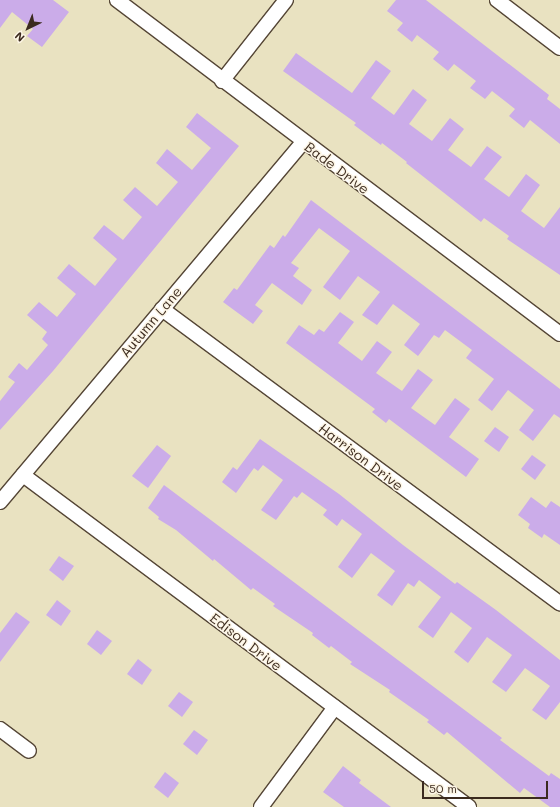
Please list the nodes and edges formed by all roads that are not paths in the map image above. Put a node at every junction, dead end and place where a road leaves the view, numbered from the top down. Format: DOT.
graph roads {
  1 [pos="117,0"];
  2 [pos="286,0"];
  3 [pos="497,0"];
  4 [pos="560,48"];
  5 [pos="222,81"];
  6 [pos="303,142"];
  7 [pos="162,309"];
  8 [pos="560,334"];
  9 [pos="23,475"];
  10 [pos="0,502"];
  11 [pos="560,604"];
  12 [pos="334,707"];
  13 [pos="0,729"];
  14 [pos="29,751"];
  15 [pos="261,807"];
  16 [pos="469,807"];
  1 -- 5 [label="street, Bade Drive"];
  2 -- 5 [label="street"];
  3 -- 4 [label="street"];
  5 -- 6 [label="street, Bade Drive"];
  6 -- 7 [label="street, Autumn Lane"];
  6 -- 8 [label="street, Bade Drive"];
  7 -- 9 [label="street, Autumn Lane"];
  7 -- 11 [label="street, Harrison Drive"];
  9 -- 10 [label="street, Autumn Lane"];
  9 -- 12 [label="street, Edison Drive"];
  12 -- 15 [label="street"];
  12 -- 16 [label="street, Edison Drive"];
  13 -- 14 [label="street"];
}
